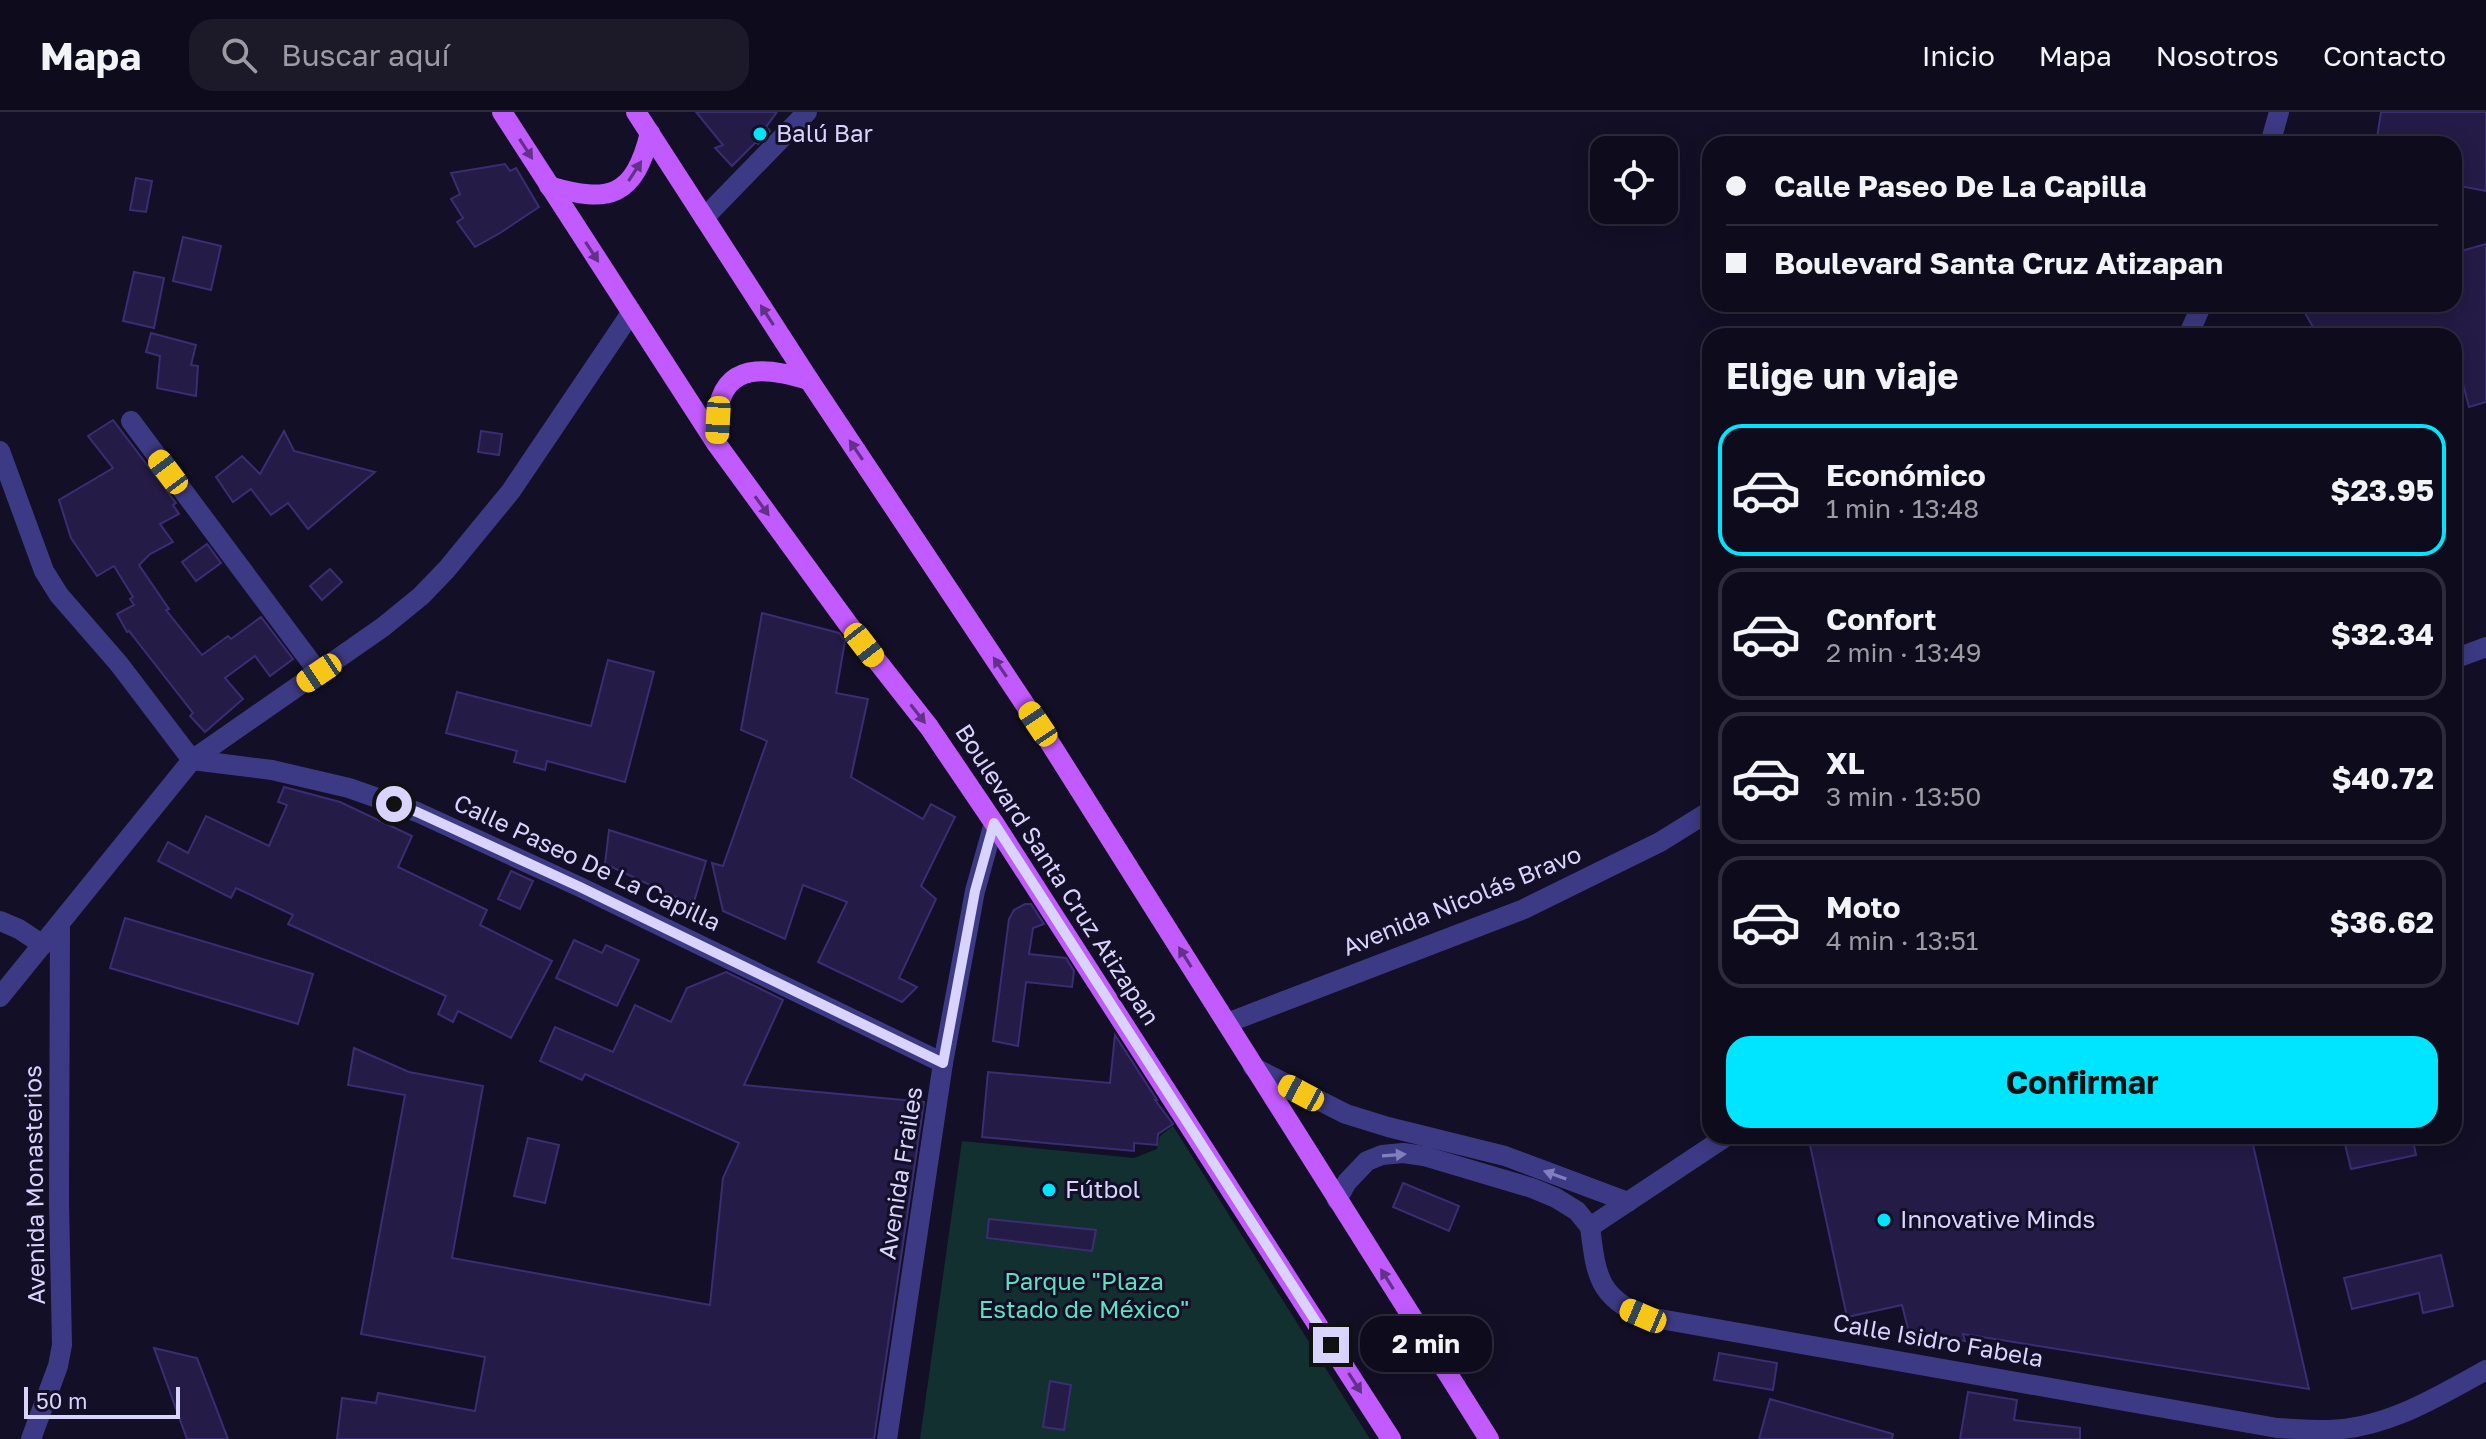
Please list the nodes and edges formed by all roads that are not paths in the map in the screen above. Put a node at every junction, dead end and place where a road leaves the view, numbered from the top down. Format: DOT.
graph roads {
  1 [pos="502,112"];
  2 [pos="636,112"];
  3 [pos="807,112"];
  4 [pos="2279,112"];
  5 [pos="650,133"];
  6 [pos="2272,136"];
  7 [pos="549,186"];
  8 [pos="704,218"];
  9 [pos="631,313"];
  10 [pos="809,380"];
  11 [pos="131,421"];
  12 [pos="716,443"];
  13 [pos="0,451"];
  14 [pos="2486,647"];
  15 [pos="2462,656"];
  16 [pos="319,673"];
  17 [pos="192,760"];
  18 [pos="1702,816"];
  19 [pos="994,823"];
  20 [pos="0,921"];
  21 [pos="60,925"];
  22 [pos="43,945"];
  23 [pos="0,997"];
  24 [pos="1227,1023"];
  25 [pos="943,1063"];
  26 [pos="1253,1067"];
  27 [pos="1715,1144"];
  28 [pos="1337,1200"];
  29 [pos="1628,1202"];
  30 [pos="1590,1227"];
  31 [pos="2486,1370"];
  32 [pos="31,1439"];
  33 [pos="887,1439"];
  34 [pos="1391,1439"];
  35 [pos="1489,1439"];
  1 -- 7 [label="main road, Boulevard Santa Cruz Atizapan, one-way"];
  2 -- 5 [label="main road"];
  3 -- 8 [label="street"];
  4 -- 6 [label="street"];
  7 -- 5 [label="main road, one-way"];
  5 -- 8 [label="main road"];
  7 -- 9 [label="main road, Boulevard Santa Cruz Atizapan, one-way"];
  10 -- 8 [label="main road, one-way"];
  9 -- 12 [label="main road, Boulevard Santa Cruz Atizapan"];
  9 -- 16 [label="street"];
  10 -- 12 [label="main road"];
  24 -- 10 [label="main road, one-way"];
  11 -- 16 [label="street"];
  12 -- 19 [label="main road, Boulevard Santa Cruz Atizapan, one-way"];
  13 -- 17 [label="street"];
  14 -- 15 [label="street"];
  16 -- 17 [label="street"];
  17 -- 21 [label="street"];
  17 -- 25 [label="street, Calle Paseo De La Capilla"];
  18 -- 24 [label="street, Avenida Nicolás Bravo"];
  19 -- 25 [label="street, Avenida Frailes"];
  19 -- 34 [label="main road, Boulevard Santa Cruz Atizapan, one-way"];
  20 -- 22 [label="street"];
  21 -- 22 [label="street"];
  21 -- 32 [label="street, Avenida Monasterios"];
  22 -- 23 [label="street"];
  24 -- 26 [label="main road"];
  25 -- 33 [label="street, Avenida Frailes"];
  26 -- 28 [label="main road"];
  29 -- 26 [label="street, one-way"];
  27 -- 29 [label="street"];
  28 -- 30 [label="street, one-way"];
  35 -- 28 [label="main road, one-way"];
  29 -- 30 [label="street"];
  30 -- 31 [label="street, Calle Isidro Fabela"];
}
